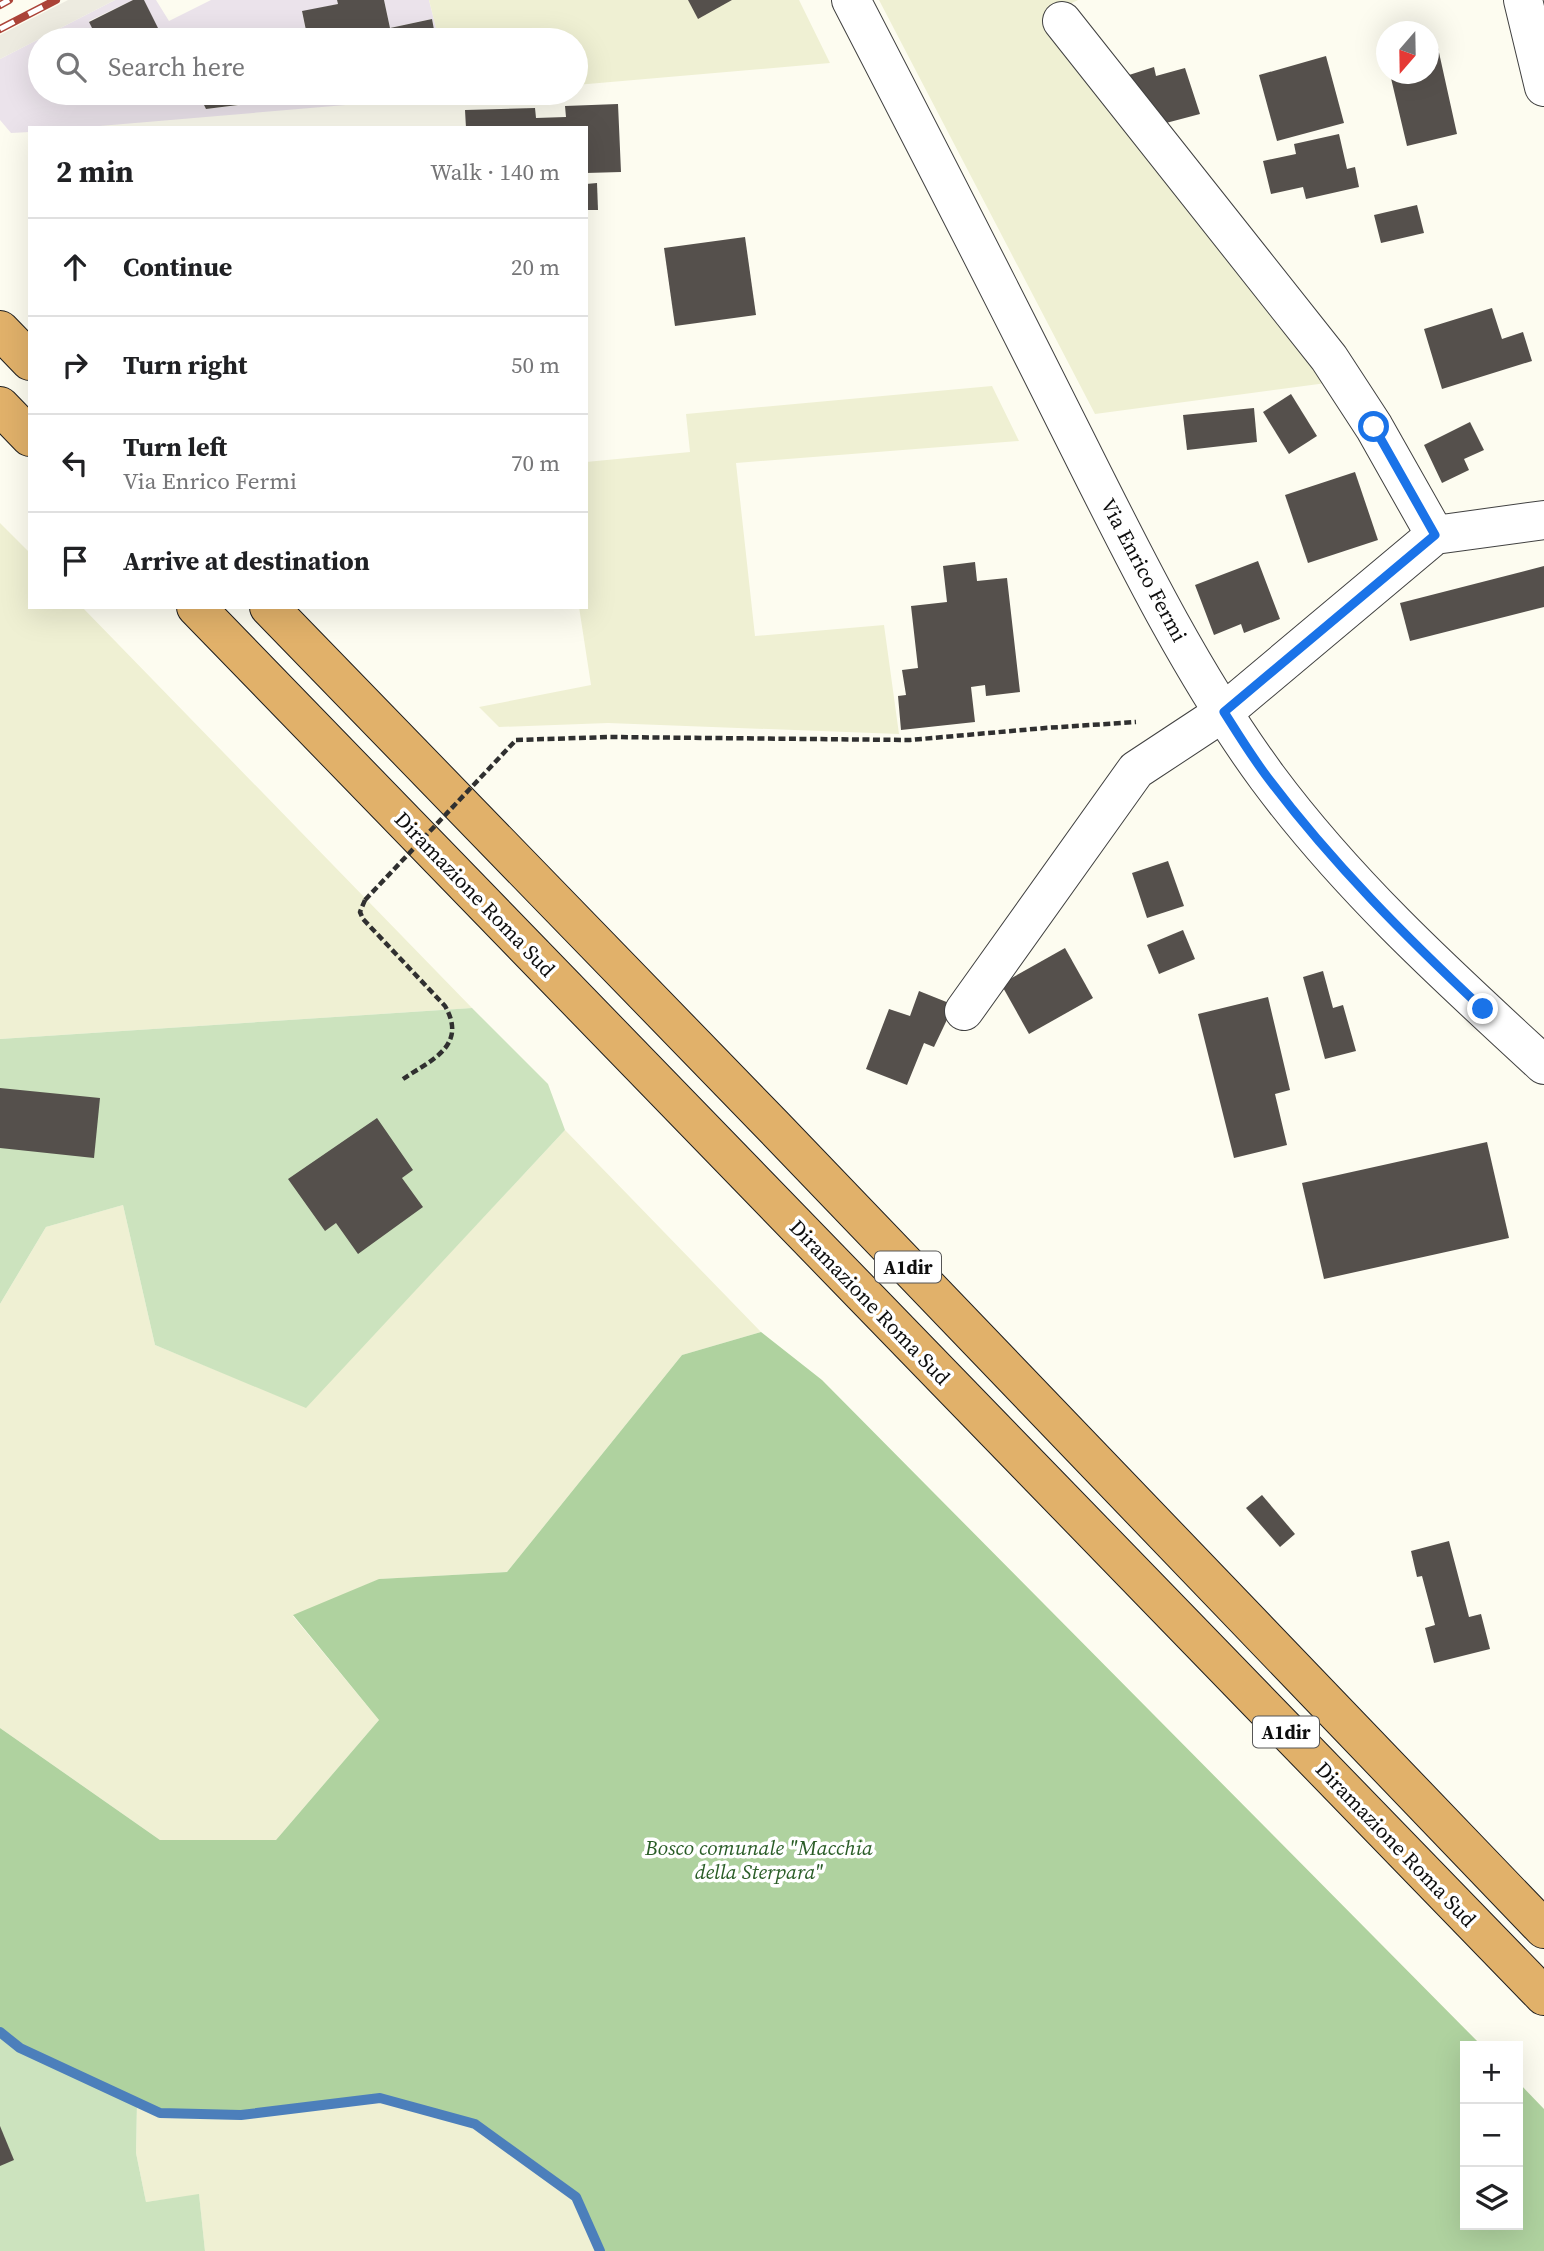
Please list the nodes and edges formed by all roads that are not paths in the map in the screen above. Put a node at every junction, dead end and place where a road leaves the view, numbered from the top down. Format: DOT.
graph roads {
  1 [pos="851,0"];
  2 [pos="1523,0"];
  3 [pos="1062,21"];
  4 [pos="1544,87"];
  5 [pos="0,330"];
  6 [pos="28,359"];
  7 [pos="0,406"];
  8 [pos="28,435"];
  9 [pos="1544,520"];
  10 [pos="1435,535"];
  11 [pos="198,609"];
  12 [pos="271,609"];
  13 [pos="1224,712"];
  14 [pos="964,1011"];
  15 [pos="1544,1065"];
  16 [pos="1544,1929"];
  17 [pos="1544,1996"];
  1 -- 13 [label="street, Via Enrico Fermi"];
  2 -- 4 [label="street"];
  3 -- 10 [label="street"];
  5 -- 6 [label="highway"];
  7 -- 8 [label="highway"];
  9 -- 10 [label="street"];
  10 -- 13 [label="street"];
  11 -- 17 [label="highway, Diramazione Roma Sud / A1dir"];
  12 -- 16 [label="highway, A1dir"];
  13 -- 14 [label="street"];
  13 -- 15 [label="street, Via Enrico Fermi"];
}
